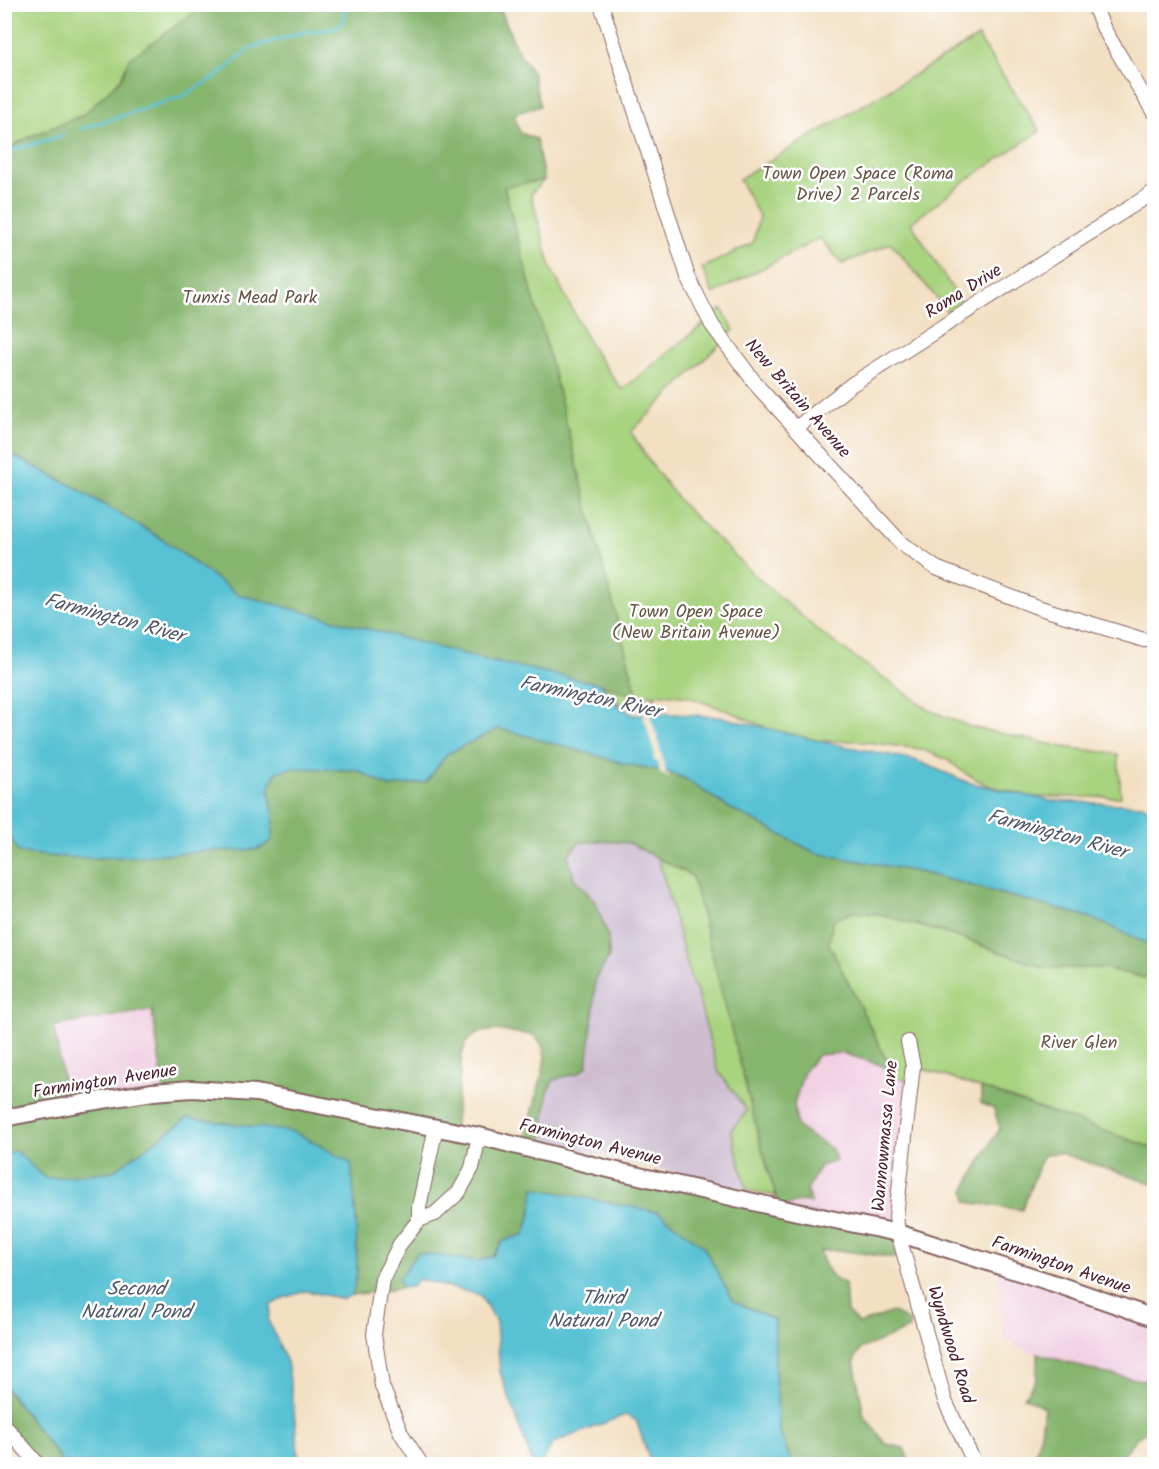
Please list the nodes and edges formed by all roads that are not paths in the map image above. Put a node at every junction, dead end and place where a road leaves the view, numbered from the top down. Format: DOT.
graph roads {
  1 [pos="601,4"];
  2 [pos="1093,4"];
  3 [pos="1155,113"];
  4 [pos="1155,192"];
  5 [pos="796,428"];
  6 [pos="1155,640"];
  7 [pos="908,1042"];
  8 [pos="4,1118"];
  9 [pos="436,1127"];
  10 [pos="479,1136"];
  11 [pos="419,1220"];
  12 [pos="898,1233"];
  13 [pos="1155,1318"];
  14 [pos="4,1425"];
  15 [pos="38,1464"];
  16 [pos="421,1464"];
  17 [pos="975,1464"];
  1 -- 5 [label="street, New Britain Avenue"];
  2 -- 3 [label="street"];
  4 -- 5 [label="street, Roma Drive"];
  5 -- 6 [label="street, New Britain Avenue"];
  7 -- 12 [label="street, Wannowmassa Lane"];
  8 -- 9 [label="main road, Farmington Avenue"];
  9 -- 10 [label="main road, Farmington Avenue"];
  9 -- 11 [label="street"];
  10 -- 11 [label="street"];
  10 -- 12 [label="main road, Farmington Avenue"];
  11 -- 16 [label="street"];
  12 -- 13 [label="main road, Farmington Avenue"];
  12 -- 17 [label="street, Wyndwood Road"];
  14 -- 15 [label="street"];
}
